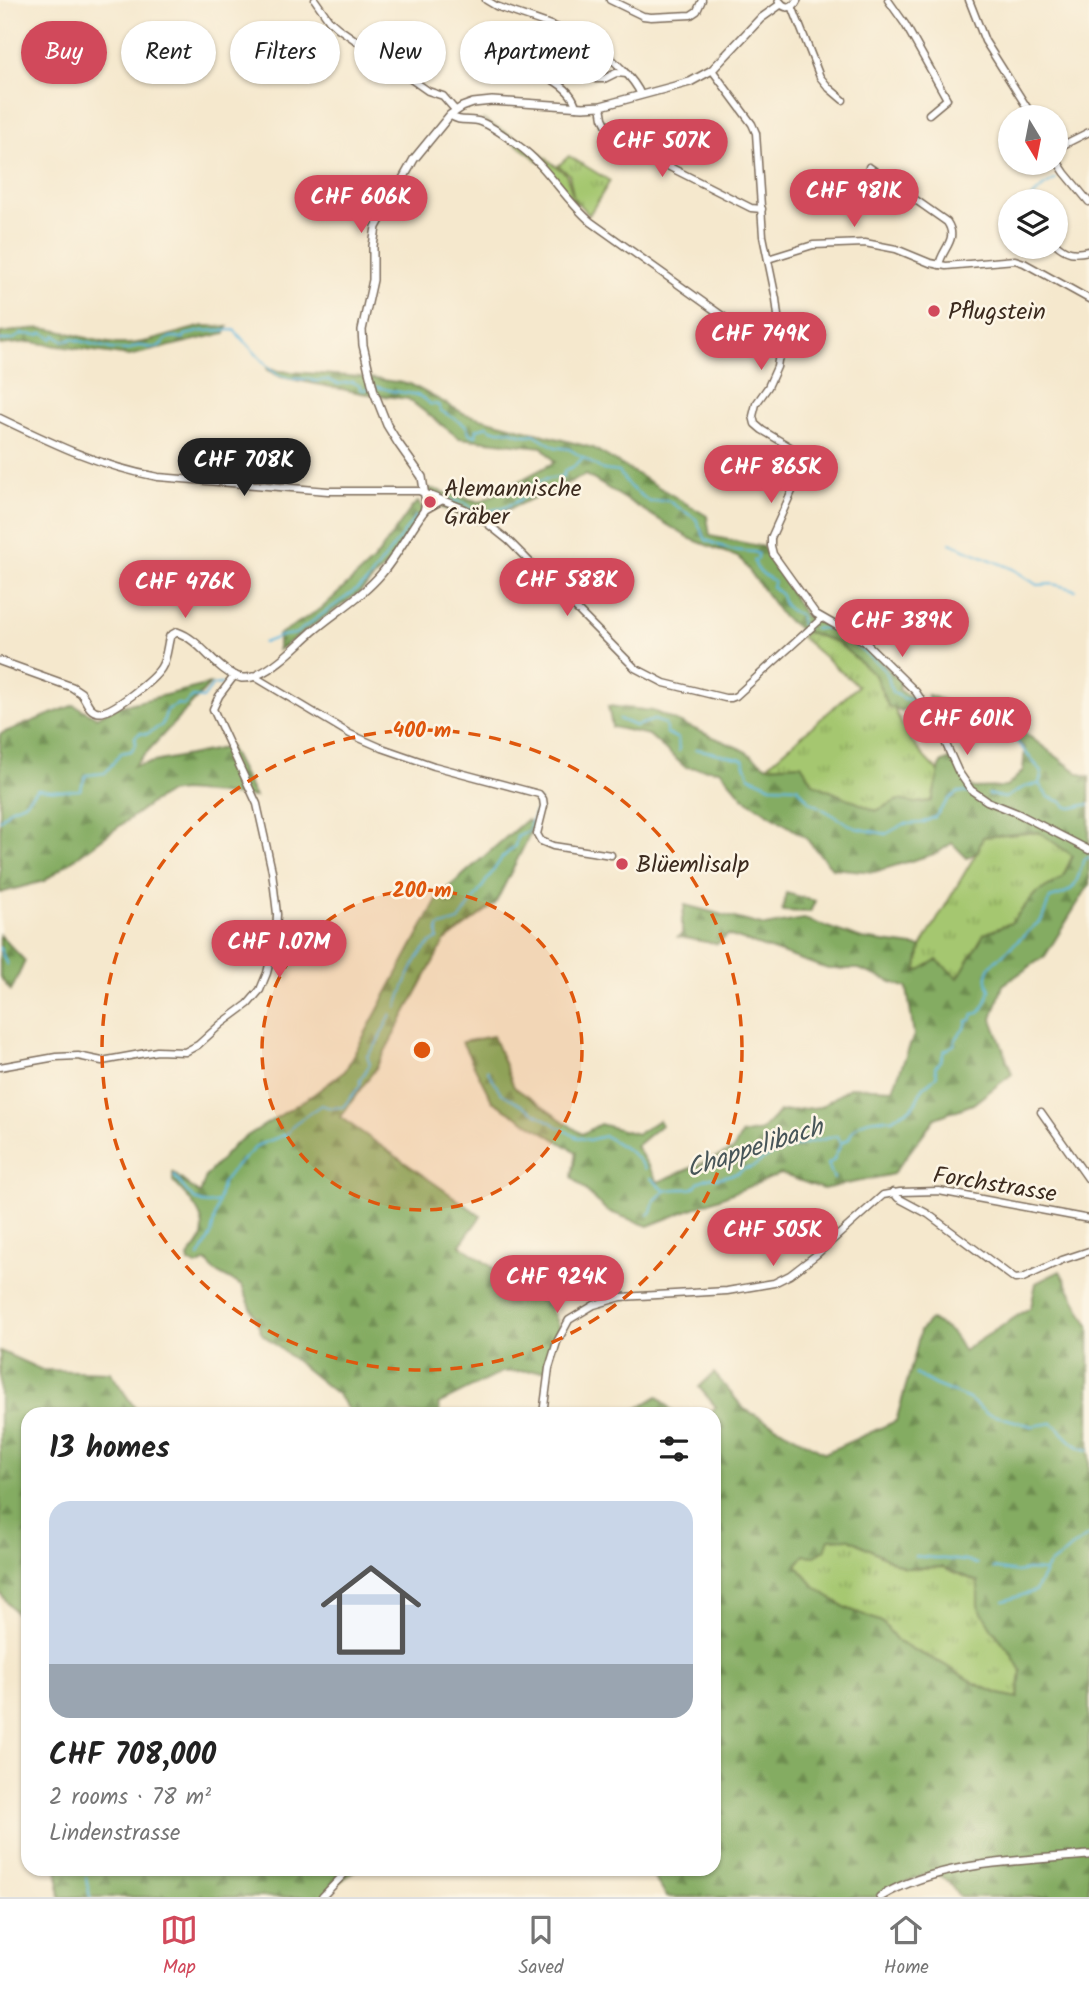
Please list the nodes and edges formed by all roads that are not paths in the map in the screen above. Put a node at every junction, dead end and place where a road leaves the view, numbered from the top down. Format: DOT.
graph roads {
  1 [pos="315,0"];
  2 [pos="486,0"];
  3 [pos="610,0"];
  4 [pos="702,0"];
  5 [pos="888,0"];
  6 [pos="969,0"];
  7 [pos="780,2"];
  8 [pos="794,3"];
  9 [pos="712,70"];
  10 [pos="614,74"];
  11 [pos="627,74"];
  12 [pos="561,84"];
  13 [pos="641,94"];
  14 [pos="844,100"];
  15 [pos="1025,105"];
  16 [pos="601,106"];
  17 [pos="576,107"];
  18 [pos="453,113"];
  19 [pos="929,114"];
  20 [pos="1089,132"];
  21 [pos="1068,142"];
  22 [pos="869,167"];
  23 [pos="1067,175"];
  24 [pos="1089,202"];
  25 [pos="762,209"];
  26 [pos="1089,251"];
  27 [pos="1068,253"];
  28 [pos="768,260"];
  29 [pos="939,265"];
  30 [pos="1089,299"];
  31 [pos="780,357"];
  32 [pos="0,418"];
  33 [pos="425,494"];
  34 [pos="442,501"];
  35 [pos="425,510"];
  36 [pos="821,619"];
  37 [pos="0,661"];
  38 [pos="235,675"];
  39 [pos="255,677"];
  40 [pos="1089,850"];
  41 [pos="611,855"];
  42 [pos="0,1067"];
  43 [pos="1041,1112"];
  44 [pos="1089,1180"];
  45 [pos="893,1192"];
  46 [pos="1089,1219"];
  47 [pos="1089,1251"];
  48 [pos="544,1407"];
  49 [pos="1089,1855"];
  50 [pos="342,1876"];
  51 [pos="322,1897"];
  52 [pos="880,1897"];
  1 -- 18 [label="street"];
  2 -- 11 [label="street"];
  3 -- 4 [label="street"];
  5 -- 19 [label="street"];
  6 -- 15 [label="street"];
  7 -- 8 [label="street"];
  7 -- 9 [label="street"];
  8 -- 14 [label="street"];
  9 -- 13 [label="street"];
  9 -- 25 [label="street"];
  10 -- 11 [label="street"];
  11 -- 13 [label="street"];
  12 -- 17 [label="street"];
  13 -- 16 [label="street"];
  16 -- 17 [label="street"];
  16 -- 25 [label="street"];
  17 -- 18 [label="street"];
  18 -- 31 [label="street"];
  18 -- 33 [label="street"];
  20 -- 21 [label="street"];
  22 -- 29 [label="street"];
  23 -- 24 [label="street"];
  25 -- 28 [label="street"];
  26 -- 27 [label="street"];
  28 -- 29 [label="street"];
  28 -- 31 [label="street"];
  29 -- 30 [label="street"];
  31 -- 36 [label="street"];
  32 -- 33 [label="street"];
  33 -- 34 [label="street"];
  33 -- 35 [label="street"];
  34 -- 35 [label="street"];
  34 -- 36 [label="street"];
  35 -- 39 [label="street"];
  36 -- 40 [label="street"];
  37 -- 38 [label="street"];
  38 -- 39 [label="street"];
  38 -- 42 [label="street"];
  39 -- 41 [label="street"];
  43 -- 44 [label="street"];
  45 -- 46 [label="street, Forchstrasse"];
  45 -- 47 [label="street"];
  45 -- 48 [label="street"];
  49 -- 52 [label="street"];
  50 -- 51 [label="street"];
}
